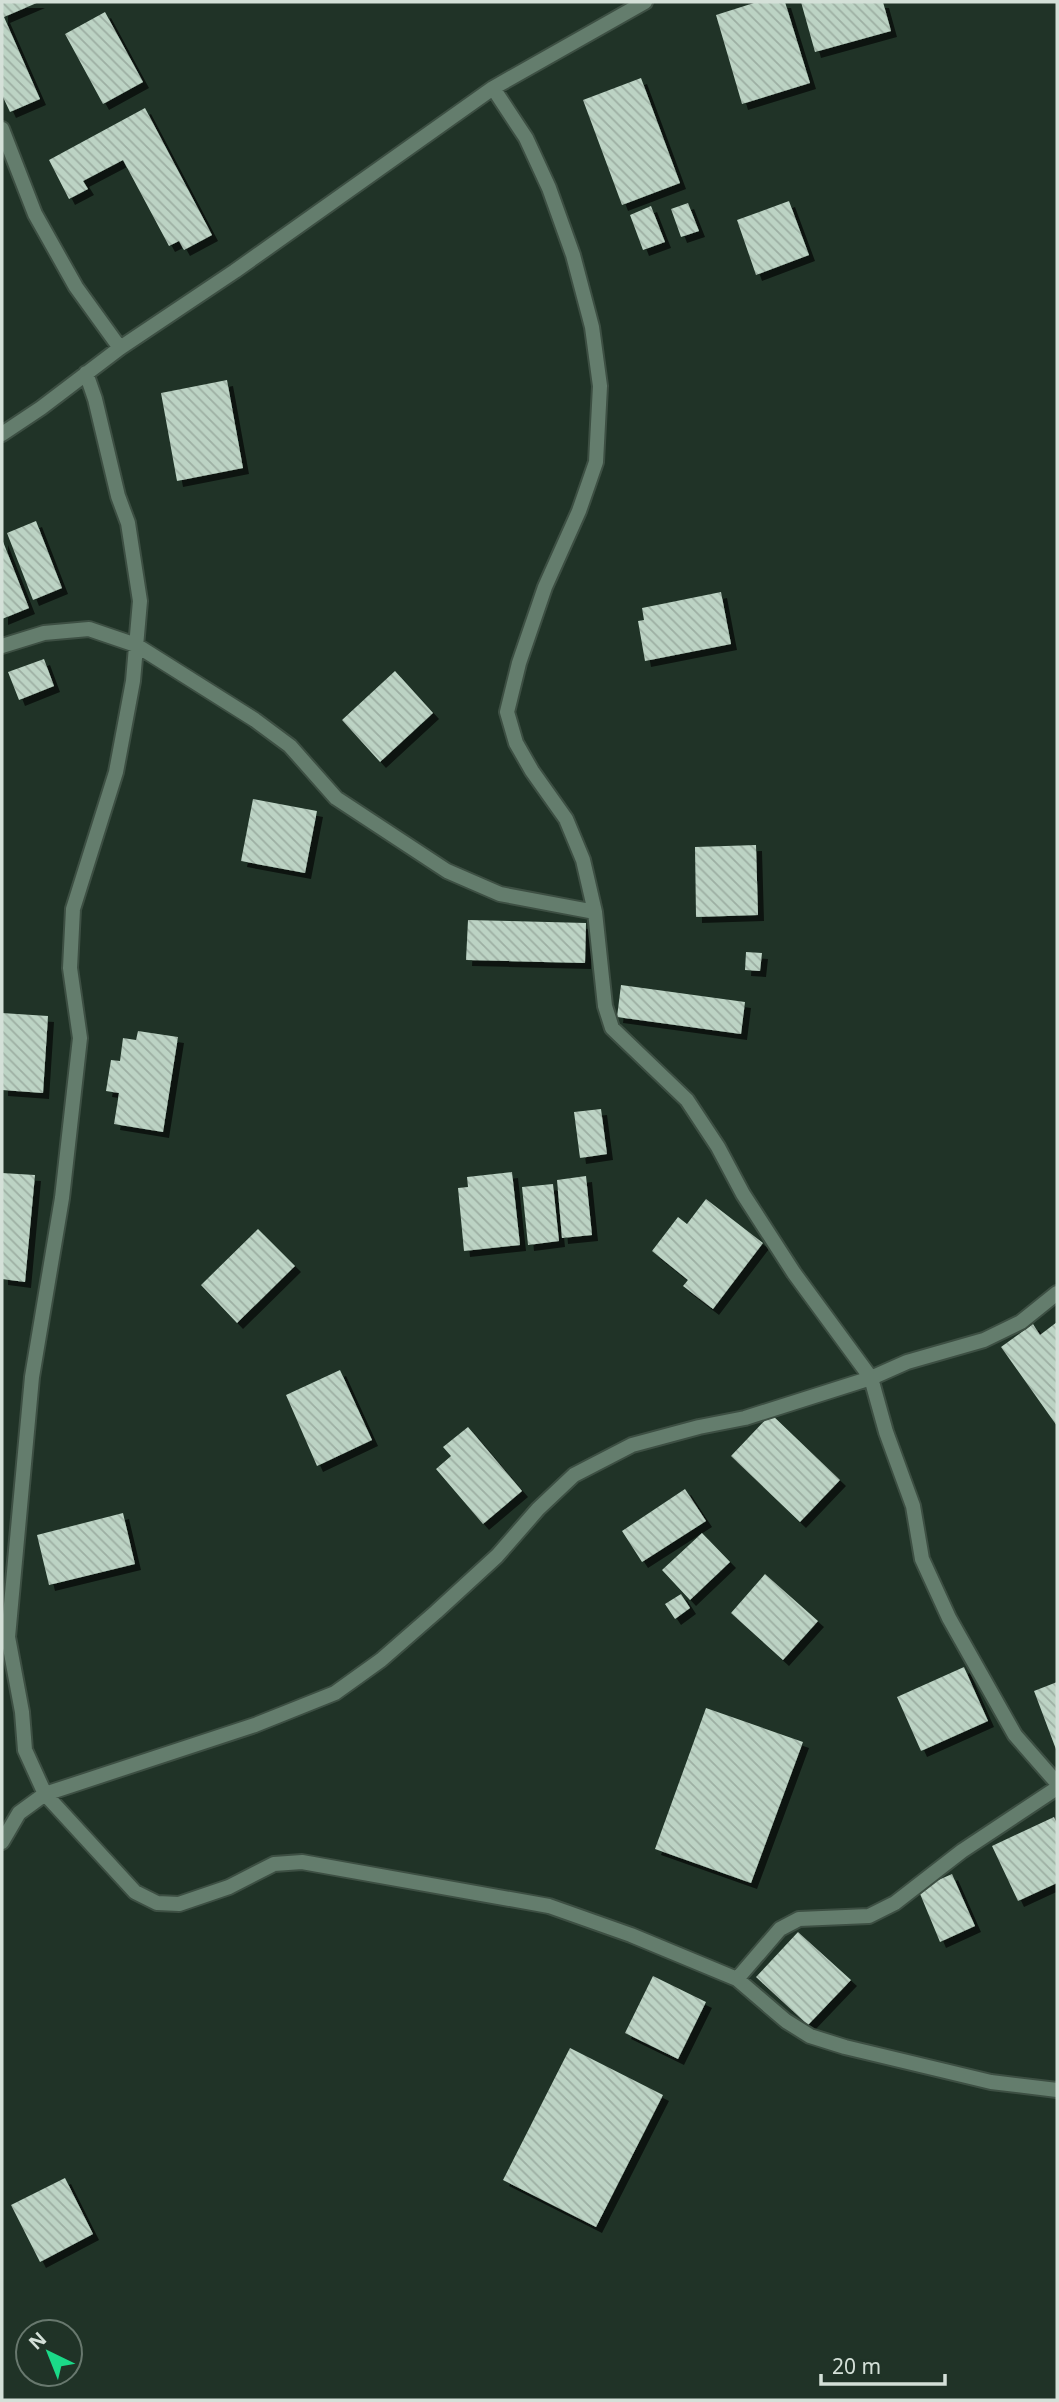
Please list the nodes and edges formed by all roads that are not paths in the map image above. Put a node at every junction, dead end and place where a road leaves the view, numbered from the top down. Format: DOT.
graph roads {
  1 [pos="645,2"];
  2 [pos="493,88"];
  3 [pos="2,129"];
  4 [pos="120,348"];
  5 [pos="86,373"];
  6 [pos="2,434"];
  7 [pos="136,645"];
  8 [pos="2,646"];
  9 [pos="595,912"];
  10 [pos="1057,1293"];
  11 [pos="871,1378"];
  12 [pos="1057,1786"];
  13 [pos="45,1794"];
  14 [pos="2,1842"];
  15 [pos="737,1979"];
  16 [pos="1057,2090"];
  1 -- 2 [label="street"];
  2 -- 4 [label="street"];
  2 -- 9 [label="street"];
  3 -- 4 [label="street"];
  4 -- 5 [label="street"];
  5 -- 6 [label="street"];
  5 -- 7 [label="street"];
  7 -- 8 [label="street"];
  7 -- 9 [label="street"];
  7 -- 13 [label="street"];
  9 -- 11 [label="street"];
  10 -- 11 [label="street"];
  11 -- 12 [label="street"];
  11 -- 13 [label="street"];
  12 -- 15 [label="street"];
  13 -- 14 [label="street"];
  13 -- 15 [label="street"];
  15 -- 16 [label="street"];
}
